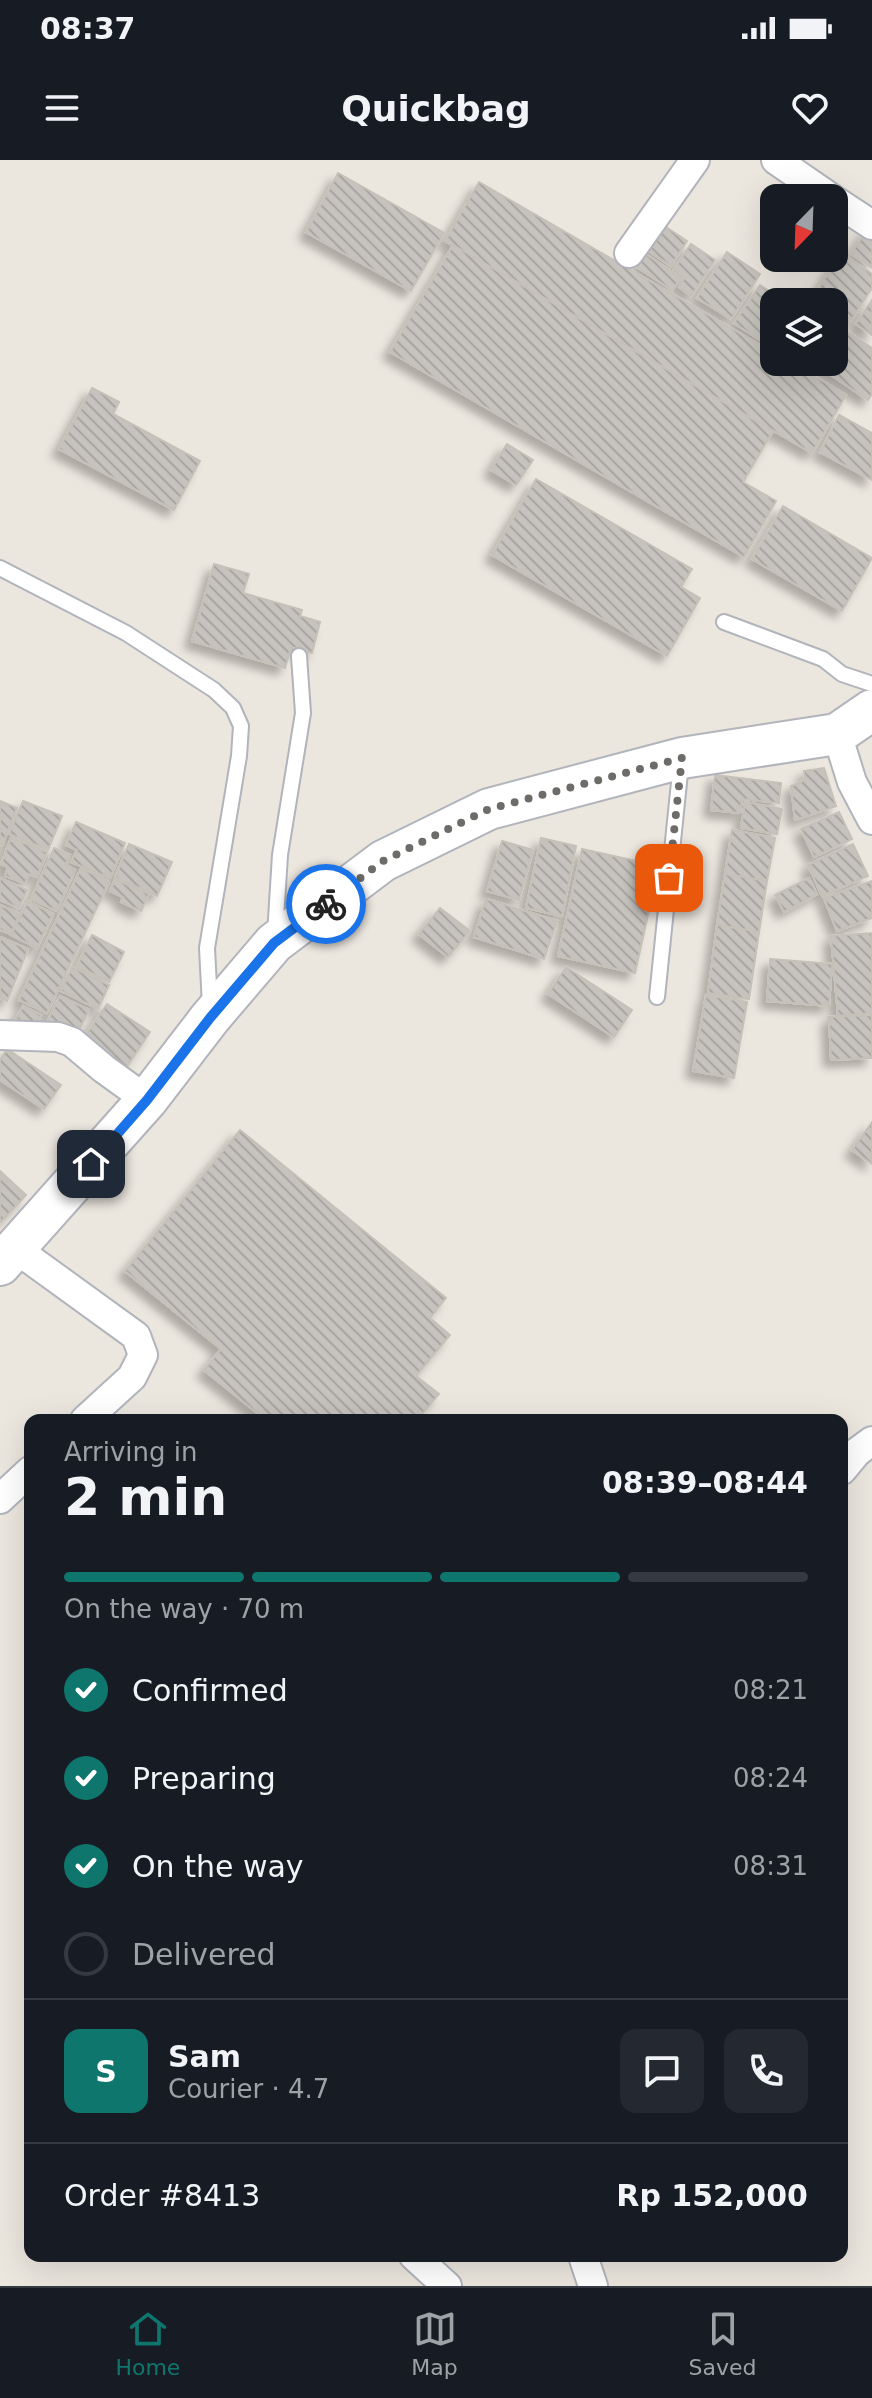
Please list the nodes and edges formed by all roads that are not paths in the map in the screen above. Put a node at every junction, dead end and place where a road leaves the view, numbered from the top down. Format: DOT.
graph roads {
  1 [pos="695,160"];
  2 [pos="792,165"];
  3 [pos="814,184"];
  4 [pos="848,209"];
  5 [pos="872,225"];
  6 [pos="629,253"];
  7 [pos="3,569"];
  8 [pos="724,622"];
  9 [pos="299,656"];
  10 [pos="872,684"];
  11 [pos="872,710"];
  12 [pos="837,734"];
  13 [pos="682,758"];
  14 [pos="872,820"];
  15 [pos="274,943"];
  16 [pos="657,997"];
  17 [pos="210,1018"];
  18 [pos="0,1035"];
  19 [pos="147,1100"];
  20 [pos="8,1257"];
  21 [pos="92,1414"];
  22 [pos="872,1441"];
  23 [pos="848,1463"];
  24 [pos="24,1477"];
  25 [pos="0,1499"];
  26 [pos="421,2262"];
  27 [pos="585,2262"];
  28 [pos="447,2286"];
  29 [pos="593,2286"];
  1 -- 6 [label="street"];
  2 -- 3 [label="street"];
  4 -- 5 [label="street"];
  7 -- 17 [label="lane"];
  8 -- 10 [label="lane"];
  9 -- 15 [label="lane"];
  11 -- 12 [label="main road"];
  12 -- 13 [label="main road"];
  12 -- 14 [label="street"];
  13 -- 15 [label="main road"];
  13 -- 16 [label="lane"];
  15 -- 17 [label="main road"];
  17 -- 19 [label="main road"];
  18 -- 19 [label="street"];
  19 -- 20 [label="main road"];
  20 -- 21 [label="street"];
  22 -- 23 [label="street"];
  24 -- 25 [label="street"];
  26 -- 28 [label="street"];
  27 -- 29 [label="street"];
}
